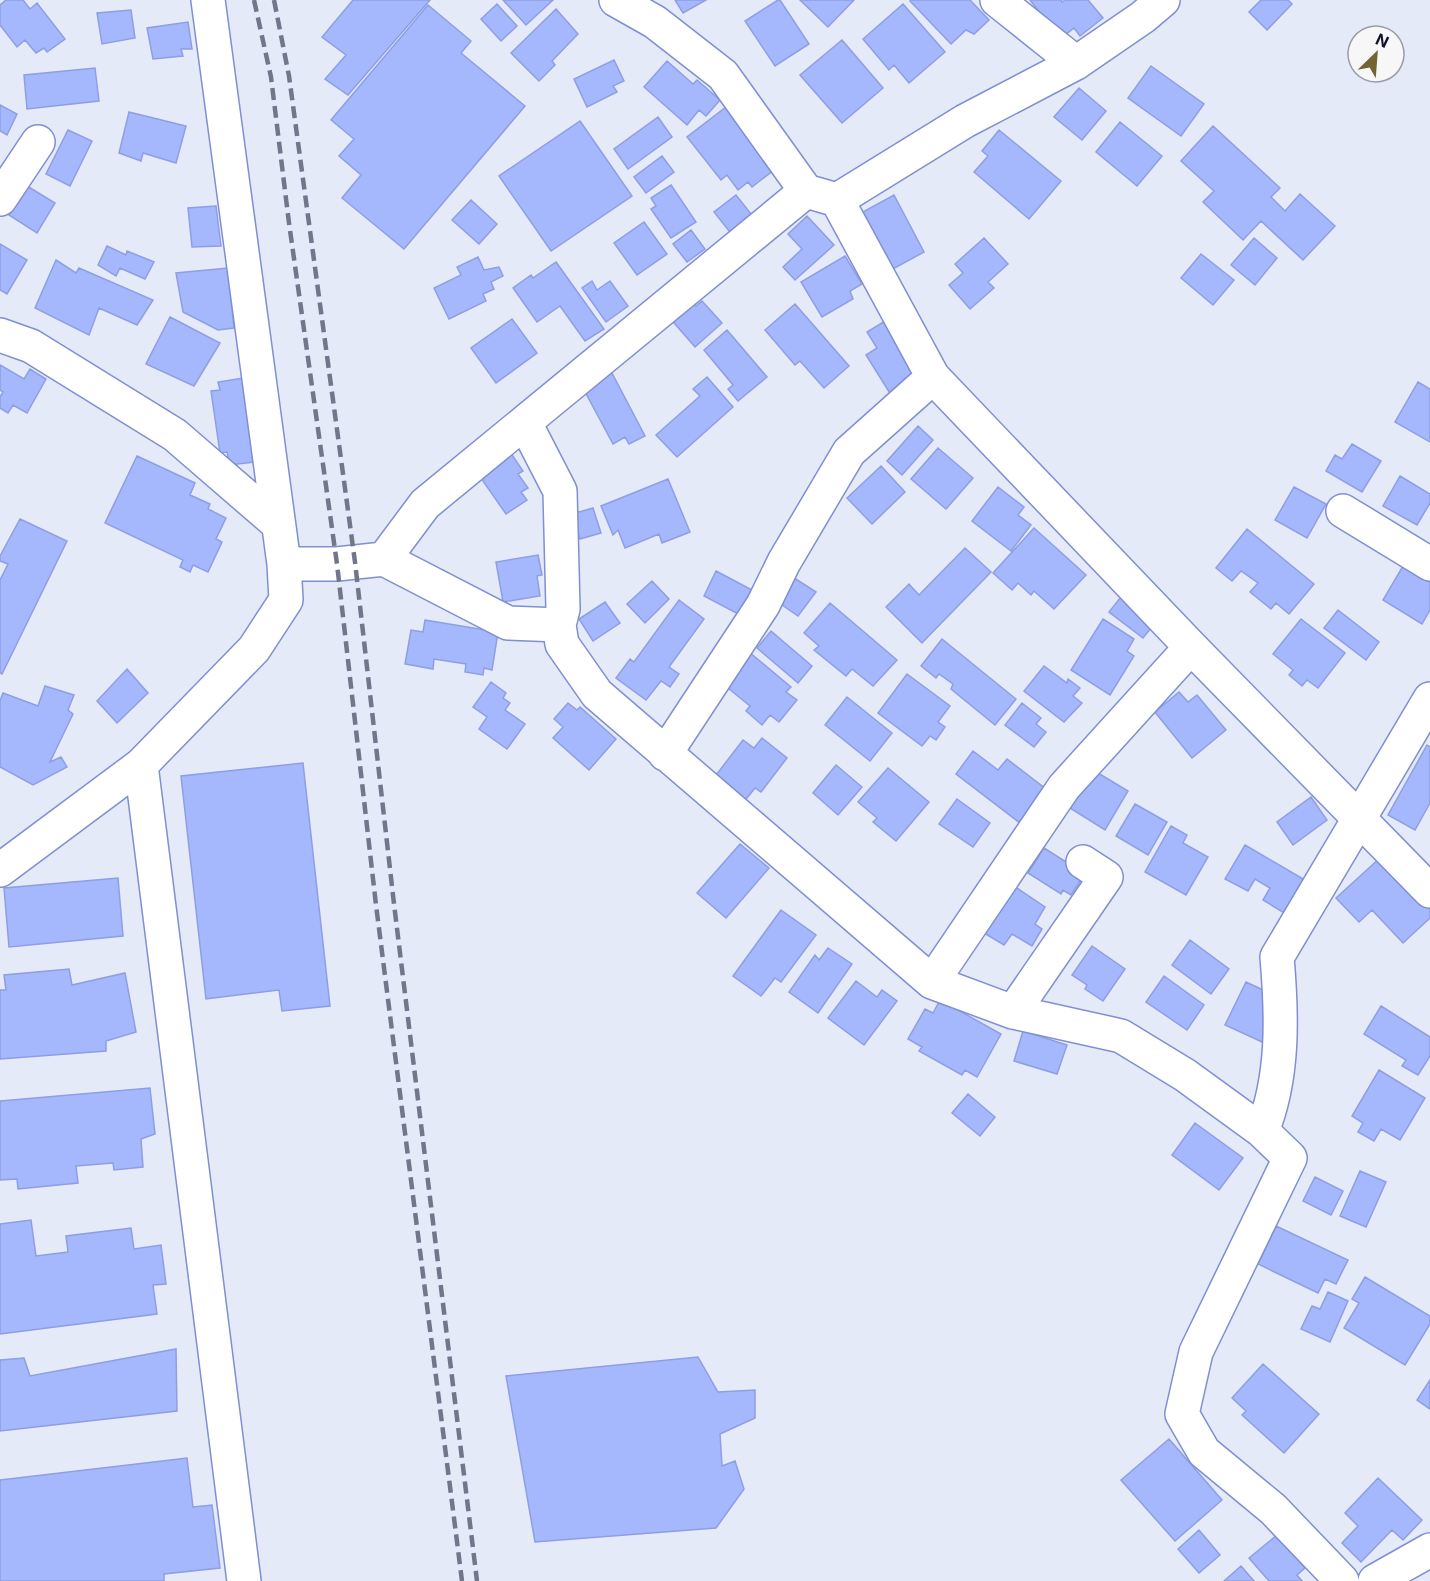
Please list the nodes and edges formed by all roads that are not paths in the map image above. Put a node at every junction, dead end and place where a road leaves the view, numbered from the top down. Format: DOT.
graph roads {
  1 [pos="208,0"];
  2 [pos="616,0"];
  3 [pos="997,0"];
  4 [pos="1163,0"];
  5 [pos="1076,63"];
  6 [pos="38,142"];
  7 [pos="822,195"];
  8 [pos="0,199"];
  9 [pos="0,335"];
  10 [pos="933,377"];
  11 [pos="525,423"];
  12 [pos="1343,511"];
  13 [pos="278,524"];
  14 [pos="384,559"];
  15 [pos="284,564"];
  16 [pos="1430,564"];
  17 [pos="559,625"];
  18 [pos="1191,647"];
  19 [pos="1430,699"];
  20 [pos="665,754"];
  21 [pos="141,765"];
  22 [pos="1359,819"];
  23 [pos="1083,862"];
  24 [pos="0,870"];
  25 [pos="1430,891"];
  26 [pos="932,982"];
  27 [pos="1013,1012"];
  28 [pos="1262,1131"];
  29 [pos="1430,1550"];
  30 [pos="244,1581"];
  31 [pos="1342,1581"];
  32 [pos="1375,1581"];
  1 -- 13 [label="street"];
  2 -- 7 [label="street"];
  3 -- 5 [label="street"];
  4 -- 5 [label="street"];
  5 -- 7 [label="street"];
  6 -- 8 [label="street"];
  7 -- 10 [label="street"];
  7 -- 11 [label="street"];
  9 -- 13 [label="street"];
  10 -- 18 [label="street"];
  10 -- 20 [label="street"];
  11 -- 14 [label="street"];
  11 -- 17 [label="street"];
  12 -- 16 [label="street"];
  13 -- 15 [label="street"];
  14 -- 15 [label="street"];
  14 -- 17 [label="street"];
  15 -- 21 [label="street"];
  17 -- 20 [label="street"];
  18 -- 22 [label="street"];
  18 -- 26 [label="street"];
  19 -- 22 [label="street"];
  20 -- 26 [label="street"];
  21 -- 24 [label="street"];
  21 -- 30 [label="street"];
  22 -- 25 [label="street"];
  22 -- 28 [label="street"];
  23 -- 27 [label="street"];
  26 -- 27 [label="street"];
  27 -- 28 [label="street"];
  28 -- 31 [label="street"];
  29 -- 32 [label="street"];
}
